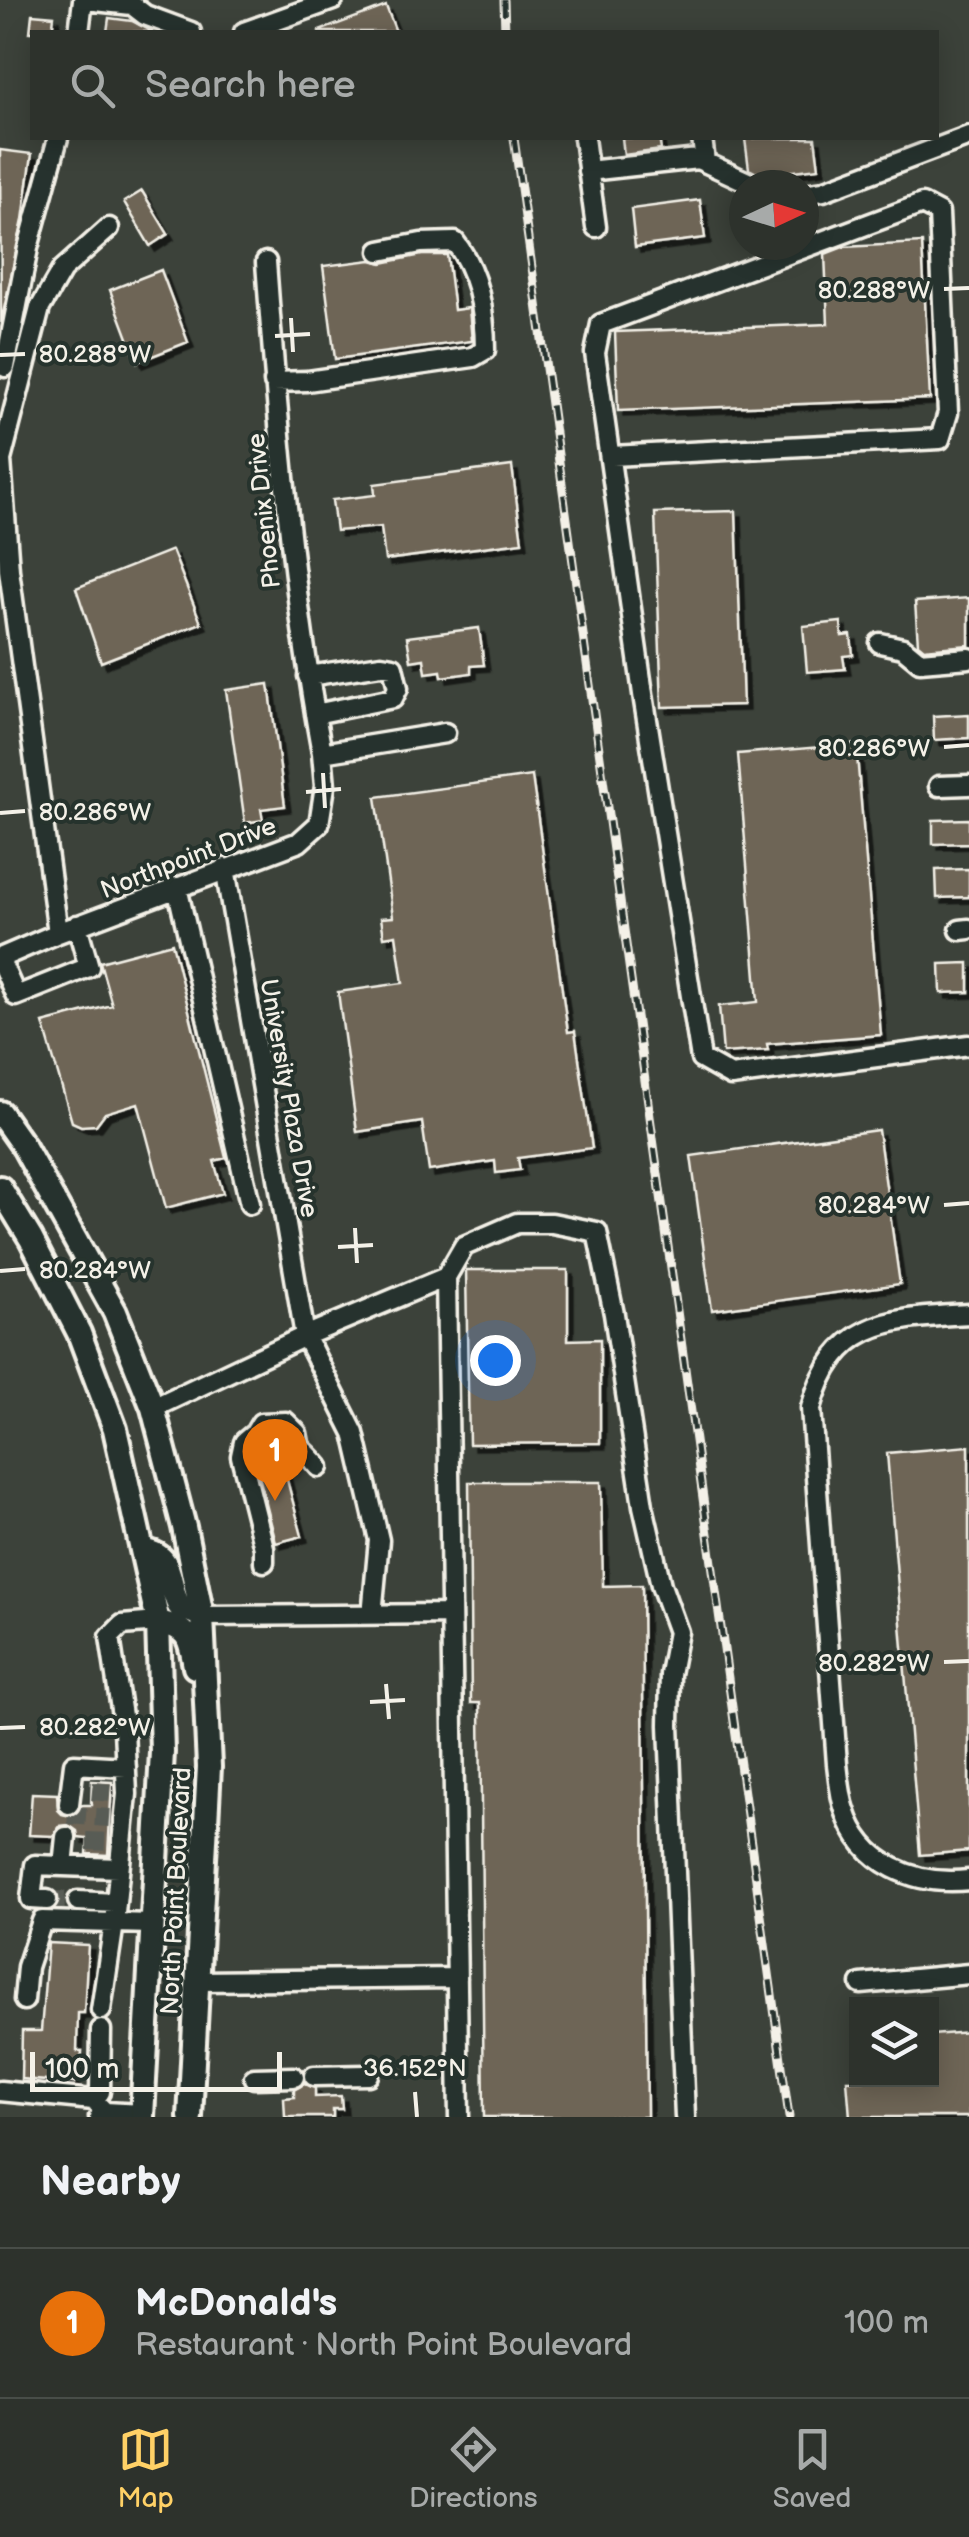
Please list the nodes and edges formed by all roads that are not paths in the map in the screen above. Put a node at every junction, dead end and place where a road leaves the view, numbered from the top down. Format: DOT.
graph roads {
  1 [pos="84,0"];
  2 [pos="333,0"];
  3 [pos="133,3"];
  4 [pos="78,30"];
  5 [pos="186,30"];
  6 [pos="250,30"];
  7 [pos="969,136"];
  8 [pos="57,140"];
  9 [pos="584,140"];
  10 [pos="702,140"];
  11 [pos="705,162"];
  12 [pos="588,171"];
  13 [pos="729,173"];
  14 [pos="819,192"];
  15 [pos="596,227"];
  16 [pos="110,228"];
  17 [pos="380,251"];
  18 [pos="266,262"];
  19 [pos="6,368"];
  20 [pos="274,382"];
  21 [pos="612,456"];
  22 [pos="1,460"];
  23 [pos="880,644"];
  24 [pos="969,658"];
  25 [pos="308,676"];
  26 [pos="315,714"];
  27 [pos="445,732"];
  28 [pos="322,754"];
  29 [pos="969,785"];
  30 [pos="939,786"];
  31 [pos="225,868"];
  32 [pos="177,887"];
  33 [pos="77,925"];
  34 [pos="58,932"];
  35 [pos="0,959"];
  36 [pos="969,1045"];
  37 [pos="0,1112"];
  38 [pos="0,1132"];
  39 [pos="24,1147"];
  40 [pos="0,1188"];
  41 [pos="250,1204"];
  42 [pos="446,1276"];
  43 [pos="969,1314"];
  44 [pos="305,1336"];
  45 [pos="153,1408"];
  46 [pos="319,1467"];
  47 [pos="144,1550"];
  48 [pos="264,1562"];
  49 [pos="451,1614"];
  50 [pos="372,1615"];
  51 [pos="202,1616"];
  52 [pos="158,1622"];
  53 [pos="207,1689"];
  54 [pos="126,1767"];
  55 [pos="92,1792"];
  56 [pos="87,1842"];
  57 [pos="63,1866"];
  58 [pos="118,1868"];
  59 [pos="969,1880"];
  60 [pos="47,1900"];
  61 [pos="78,1901"];
  62 [pos="114,1903"];
  63 [pos="114,1923"];
  64 [pos="153,1924"];
  65 [pos="969,1974"];
  66 [pos="457,1978"];
  67 [pos="199,1981"];
  68 [pos="861,1984"];
  69 [pos="24,2000"];
  70 [pos="100,2010"];
  71 [pos="102,2030"];
  72 [pos="368,2075"];
  73 [pos="294,2076"];
  74 [pos="314,2076"];
  75 [pos="254,2078"];
  76 [pos="0,2091"];
  77 [pos="99,2109"];
  78 [pos="142,2115"];
  79 [pos="190,2117"];
  80 [pos="459,2117"];
  81 [pos="685,2117"];
  1 -- 3 [label="street"];
  1 -- 4 [label="street"];
  2 -- 6 [label="street"];
  3 -- 5 [label="street"];
  7 -- 14 [label="street"];
  8 -- 19 [label="street"];
  9 -- 12 [label="street"];
  10 -- 11 [label="street"];
  11 -- 12 [label="street"];
  11 -- 13 [label="street"];
  12 -- 15 [label="street"];
  16 -- 22 [label="street"];
  17 -- 20 [label="street"];
  18 -- 20 [label="street, Phoenix Drive"];
  20 -- 25 [label="street, Phoenix Drive"];
  21 -- 21 [label="street"];
  21 -- 36 [label="street"];
  22 -- 34 [label="street"];
  23 -- 24 [label="street"];
  25 -- 26 [label="street, Phoenix Drive"];
  25 -- 26 [label="street"];
  26 -- 28 [label="street, Phoenix Drive"];
  27 -- 28 [label="street"];
  28 -- 31 [label="street, Northpoint Drive"];
  29 -- 30 [label="street"];
  31 -- 32 [label="street, Northpoint Drive"];
  31 -- 44 [label="street, University Plaza Drive"];
  32 -- 33 [label="street, Northpoint Drive"];
  32 -- 41 [label="street"];
  33 -- 34 [label="street, Northpoint Drive"];
  33 -- 35 [label="street"];
  34 -- 35 [label="street, Northpoint Drive"];
  37 -- 39 [label="main road, North Point Boulevard"];
  38 -- 39 [label="main road"];
  39 -- 45 [label="main road, North Point Boulevard"];
  40 -- 47 [label="main road, North Point Boulevard"];
  42 -- 44 [label="street"];
  42 -- 49 [label="street"];
  42 -- 81 [label="street"];
  43 -- 59 [label="street"];
  44 -- 45 [label="street"];
  44 -- 50 [label="street, University Plaza Drive"];
  45 -- 51 [label="main road, North Point Boulevard"];
  46 -- 48 [label="street"];
  47 -- 51 [label="main road"];
  47 -- 52 [label="main road, North Point Boulevard"];
  49 -- 50 [label="street"];
  49 -- 66 [label="street"];
  50 -- 51 [label="street"];
  51 -- 53 [label="main road, North Point Boulevard"];
  52 -- 53 [label="main road"];
  52 -- 54 [label="street"];
  52 -- 64 [label="main road, North Point Boulevard"];
  53 -- 67 [label="main road, North Point Boulevard"];
  54 -- 55 [label="street"];
  54 -- 58 [label="street"];
  56 -- 57 [label="street"];
  57 -- 58 [label="street"];
  57 -- 60 [label="street"];
  58 -- 62 [label="street"];
  61 -- 62 [label="street"];
  62 -- 63 [label="street"];
  63 -- 64 [label="street"];
  63 -- 69 [label="street"];
  63 -- 70 [label="street"];
  64 -- 78 [label="main road, North Point Boulevard"];
  65 -- 68 [label="street"];
  66 -- 67 [label="street"];
  66 -- 80 [label="street"];
  67 -- 79 [label="main road, North Point Boulevard"];
  71 -- 77 [label="street"];
  72 -- 74 [label="street"];
  73 -- 75 [label="street"];
  76 -- 77 [label="street"];
  77 -- 78 [label="street"];
}
